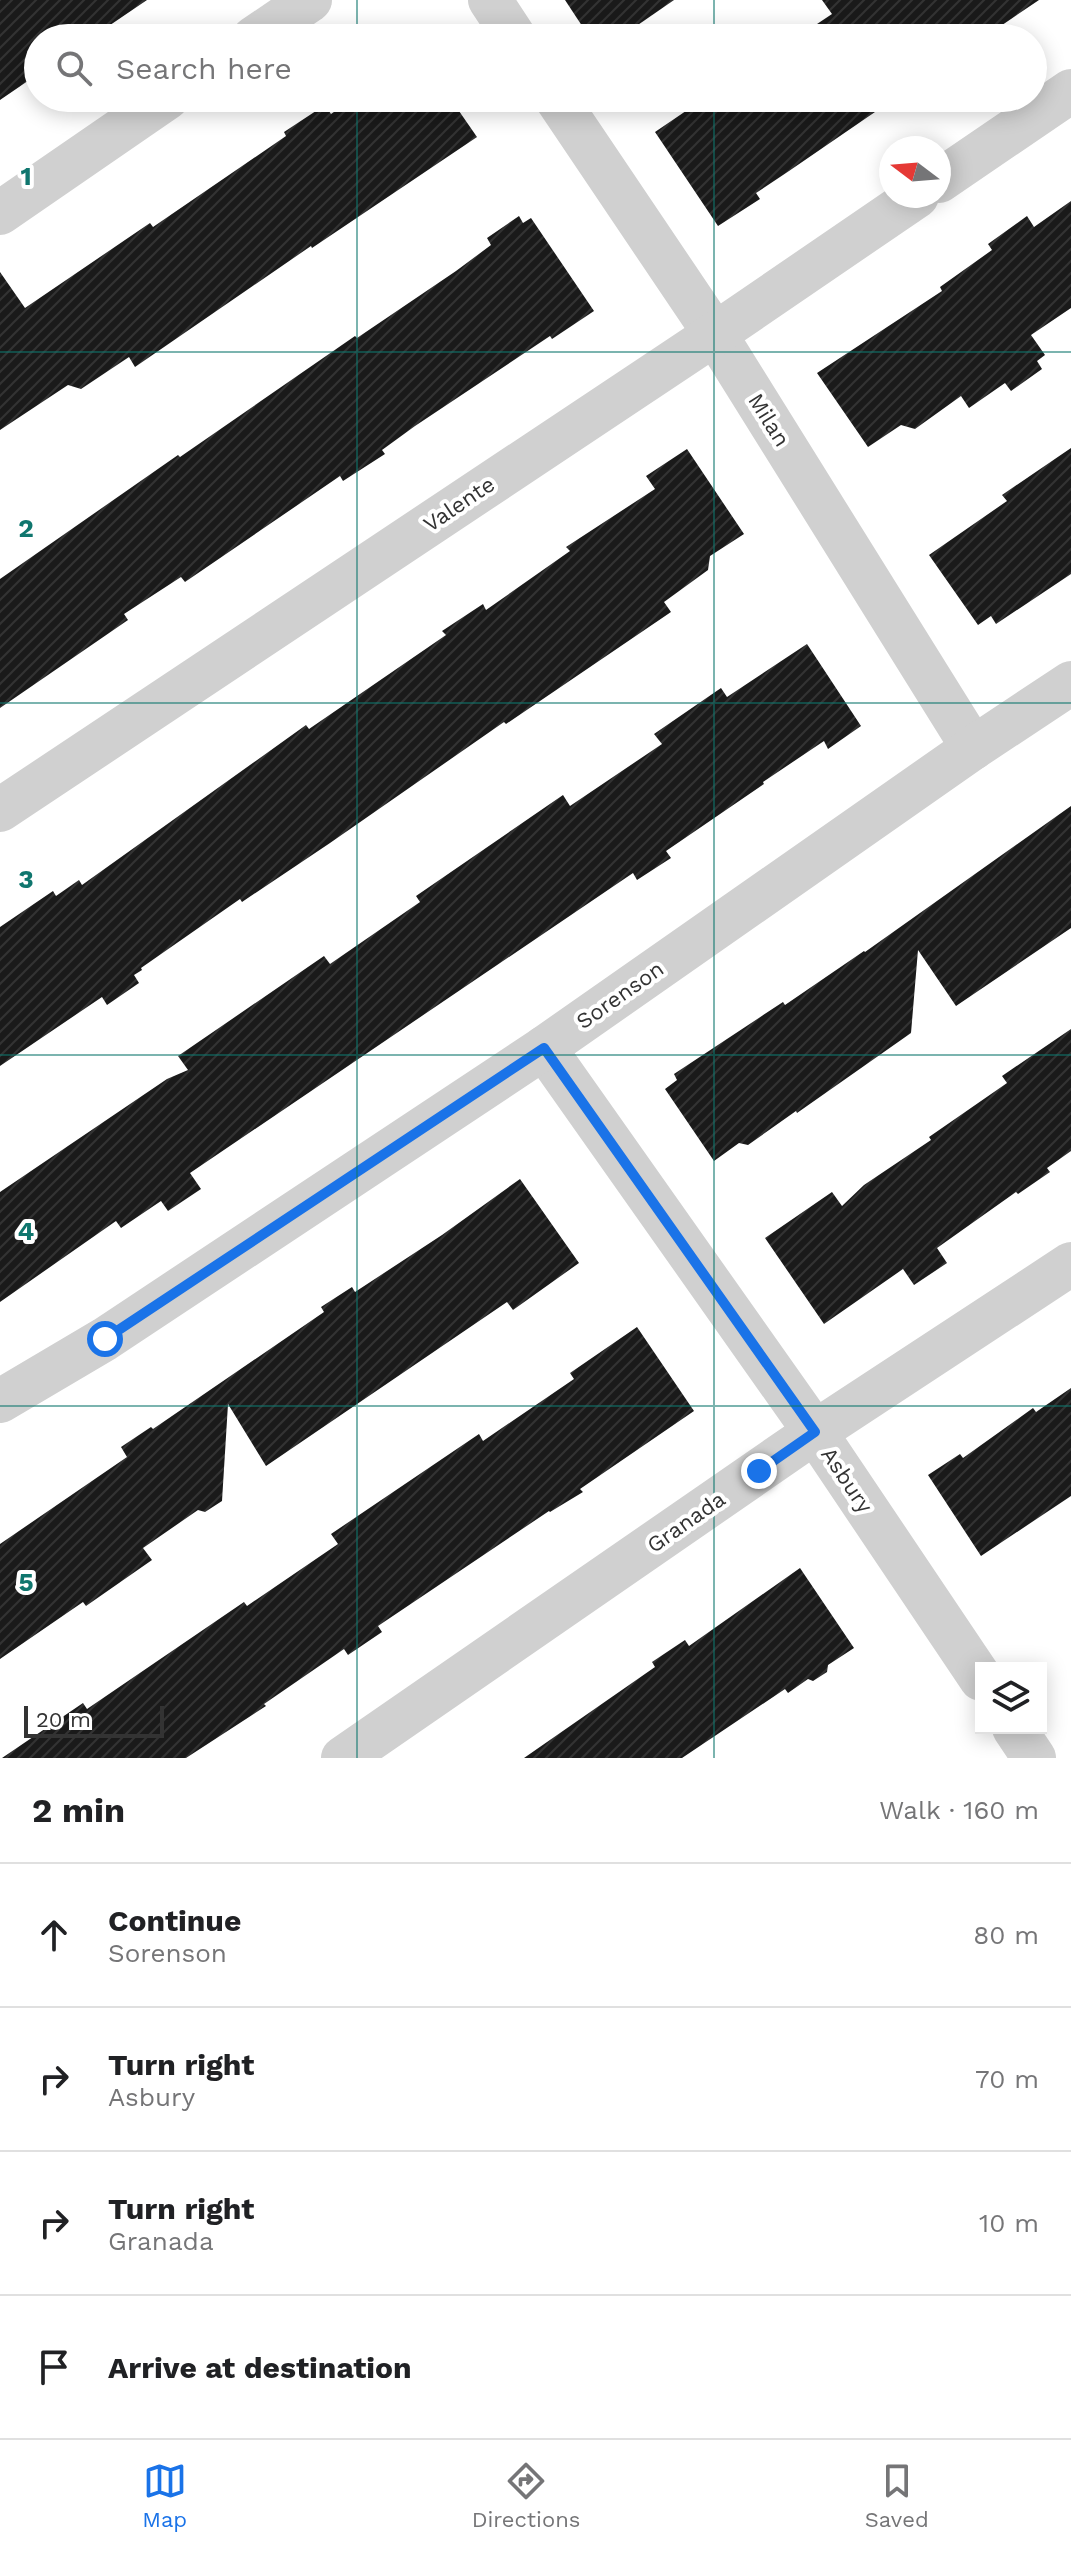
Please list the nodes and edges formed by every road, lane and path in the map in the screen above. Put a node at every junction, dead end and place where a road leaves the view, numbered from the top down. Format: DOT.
graph roads {
  1 [pos="310,0"];
  2 [pos="490,0"];
  3 [pos="275,24"];
  4 [pos="506,24"];
  5 [pos="1071,91"];
  6 [pos="1047,107"];
  7 [pos="147,112"];
  8 [pos="565,112"];
  9 [pos="1040,112"];
  10 [pos="951,173"];
  11 [pos="899,208"];
  12 [pos="0,213"];
  13 [pos="715,334"];
  14 [pos="1071,683"];
  15 [pos="973,748"];
  16 [pos="0,810"];
  17 [pos="544,1048"];
  18 [pos="1071,1264"];
  19 [pos="0,1401"];
  20 [pos="815,1432"];
  21 [pos="975,1670"];
  22 [pos="1018,1734"];
  23 [pos="343,1758"];
  24 [pos="1034,1758"];
  1 -- 3 [label="street"];
  2 -- 4 [label="street"];
  5 -- 6 [label="street"];
  7 -- 12 [label="street"];
  8 -- 13 [label="street, Milan"];
  9 -- 10 [label="street"];
  11 -- 13 [label="street, Valente"];
  13 -- 15 [label="street, Milan"];
  13 -- 16 [label="street, Valente"];
  14 -- 15 [label="street, Sorenson"];
  15 -- 17 [label="street, Sorenson"];
  17 -- 19 [label="street, Sorenson"];
  17 -- 20 [label="street, Asbury"];
  18 -- 20 [label="street, Granada"];
  20 -- 21 [label="street, Asbury"];
  20 -- 23 [label="street, Granada"];
  22 -- 24 [label="street"];
}
